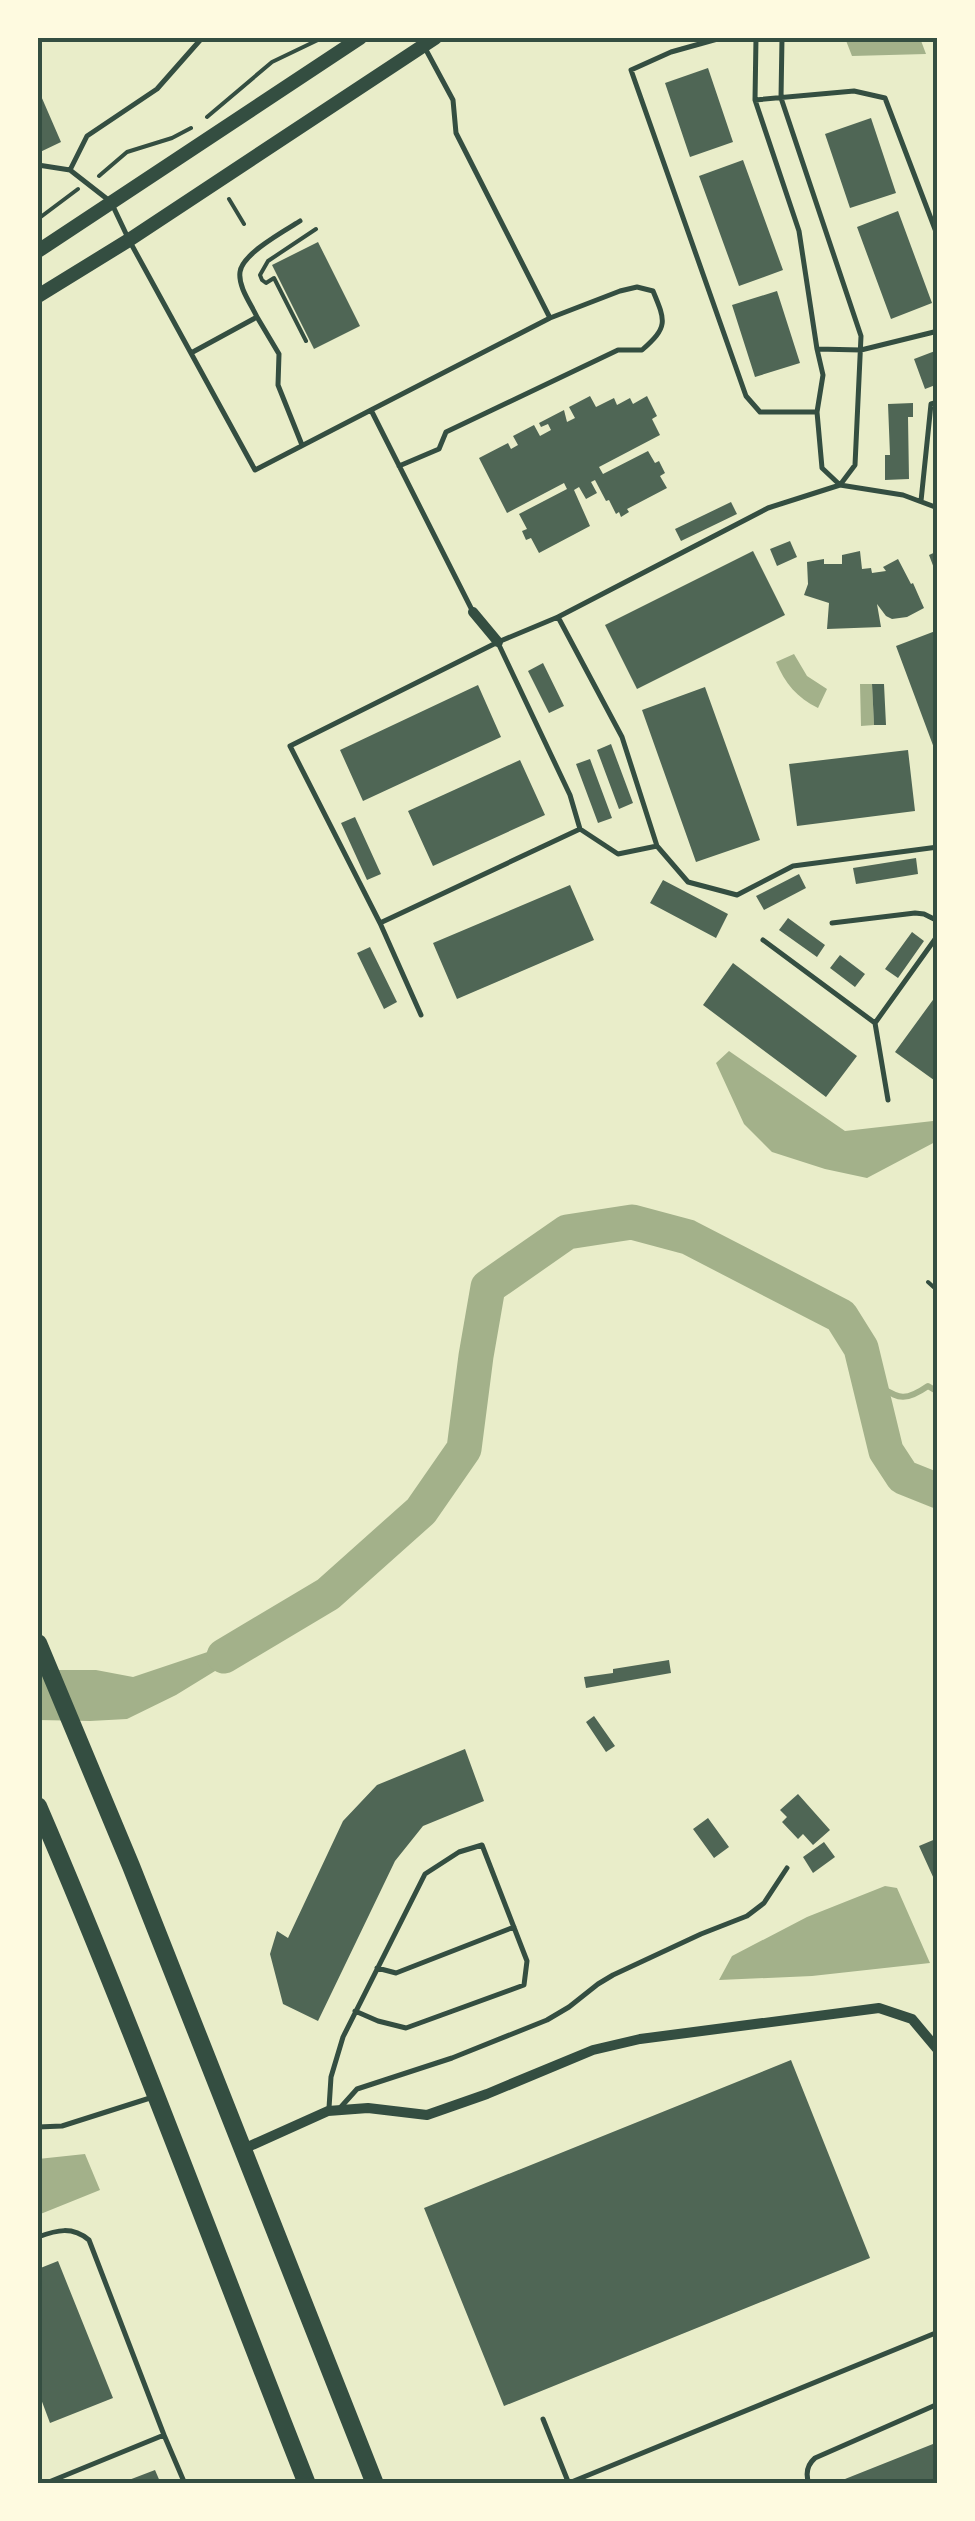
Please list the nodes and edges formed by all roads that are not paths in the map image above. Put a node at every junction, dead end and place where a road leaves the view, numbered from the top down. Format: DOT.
graph roads {
  1 [pos="201,38"];
  2 [pos="360,38"];
  3 [pos="721,38"];
  4 [pos="756,38"];
  5 [pos="782,38"];
  6 [pos="429,42"];
  7 [pos="781,98"];
  8 [pos="755,100"];
  9 [pos="38,165"];
  10 [pos="70,170"];
  11 [pos="110,202"];
  12 [pos="300,221"];
  13 [pos="938,237"];
  14 [pos="128,240"];
  15 [pos="38,251"];
  16 [pos="38,296"];
  17 [pos="257,316"];
  18 [pos="550,318"];
  19 [pos="938,330"];
  20 [pos="817,349"];
  21 [pos="861,350"];
  22 [pos="191,353"];
  23 [pos="938,402"];
  24 [pos="372,410"];
  25 [pos="818,412"];
  26 [pos="302,445"];
  27 [pos="399,466"];
  28 [pos="840,485"];
  29 [pos="921,501"];
  30 [pos="938,508"];
  31 [pos="473,612"];
  32 [pos="558,617"];
  33 [pos="498,642"];
  34 [pos="580,830"];
  35 [pos="657,846"];
  36 [pos="938,847"];
  37 [pos="938,922"];
  38 [pos="380,923"];
  39 [pos="832,923"];
  40 [pos="938,935"];
  41 [pos="763,940"];
  42 [pos="421,1015"];
  43 [pos="875,1023"];
  44 [pos="888,1100"];
  45 [pos="38,1644"];
  46 [pos="38,1806"];
  47 [pos="787,1868"];
  48 [pos="514,1927"];
  49 [pos="377,1968"];
  50 [pos="356,2011"];
  51 [pos="938,2050"];
  52 [pos="158,2096"];
  53 [pos="333,2111"];
  54 [pos="38,2127"];
  55 [pos="241,2150"];
  56 [pos="38,2237"];
  57 [pos="938,2332"];
  58 [pos="938,2404"];
  59 [pos="544,2419"];
  60 [pos="164,2435"];
  61 [pos="302,2482"];
  62 [pos="569,2483"];
  63 [pos="44,2484"];
  64 [pos="185,2484"];
  65 [pos="375,2484"];
  66 [pos="809,2484"];
  1 -- 10 [label="lane"];
  2 -- 11 [label="street"];
  3 -- 25 [label="lane"];
  4 -- 8 [label="lane"];
  5 -- 7 [label="lane"];
  6 -- 14 [label="street"];
  6 -- 18 [label="lane"];
  7 -- 8 [label="lane"];
  7 -- 13 [label="lane"];
  7 -- 21 [label="lane"];
  8 -- 20 [label="lane"];
  9 -- 10 [label="lane"];
  10 -- 11 [label="lane"];
  11 -- 14 [label="lane"];
  11 -- 15 [label="street"];
  12 -- 17 [label="lane"];
  14 -- 16 [label="street"];
  14 -- 22 [label="lane"];
  17 -- 22 [label="lane"];
  17 -- 26 [label="lane"];
  18 -- 24 [label="lane"];
  18 -- 27 [label="lane"];
  19 -- 21 [label="lane"];
  20 -- 21 [label="lane"];
  20 -- 25 [label="lane"];
  21 -- 28 [label="lane"];
  22 -- 26 [label="lane"];
  23 -- 29 [label="lane"];
  24 -- 26 [label="lane"];
  24 -- 27 [label="lane"];
  25 -- 28 [label="lane"];
  27 -- 31 [label="lane"];
  28 -- 29 [label="lane"];
  28 -- 32 [label="lane"];
  29 -- 30 [label="lane"];
  31 -- 33 [label="street"];
  32 -- 33 [label="lane"];
  32 -- 35 [label="lane"];
  33 -- 34 [label="lane"];
  33 -- 38 [label="lane"];
  34 -- 35 [label="lane"];
  34 -- 38 [label="lane"];
  35 -- 36 [label="lane"];
  37 -- 39 [label="lane"];
  38 -- 42 [label="lane"];
  40 -- 43 [label="lane"];
  41 -- 43 [label="lane"];
  43 -- 44 [label="lane"];
  45 -- 55 [label="main road"];
  46 -- 52 [label="main road"];
  47 -- 53 [label="lane"];
  48 -- 49 [label="lane"];
  48 -- 49 [label="lane"];
  48 -- 50 [label="lane"];
  49 -- 50 [label="lane"];
  50 -- 53 [label="lane"];
  51 -- 53 [label="street"];
  52 -- 54 [label="lane"];
  52 -- 61 [label="main road"];
  53 -- 55 [label="street"];
  55 -- 65 [label="main road"];
  56 -- 60 [label="lane"];
  57 -- 62 [label="lane"];
  58 -- 66 [label="lane"];
  59 -- 62 [label="lane"];
  60 -- 63 [label="lane"];
  60 -- 64 [label="lane"];
}
